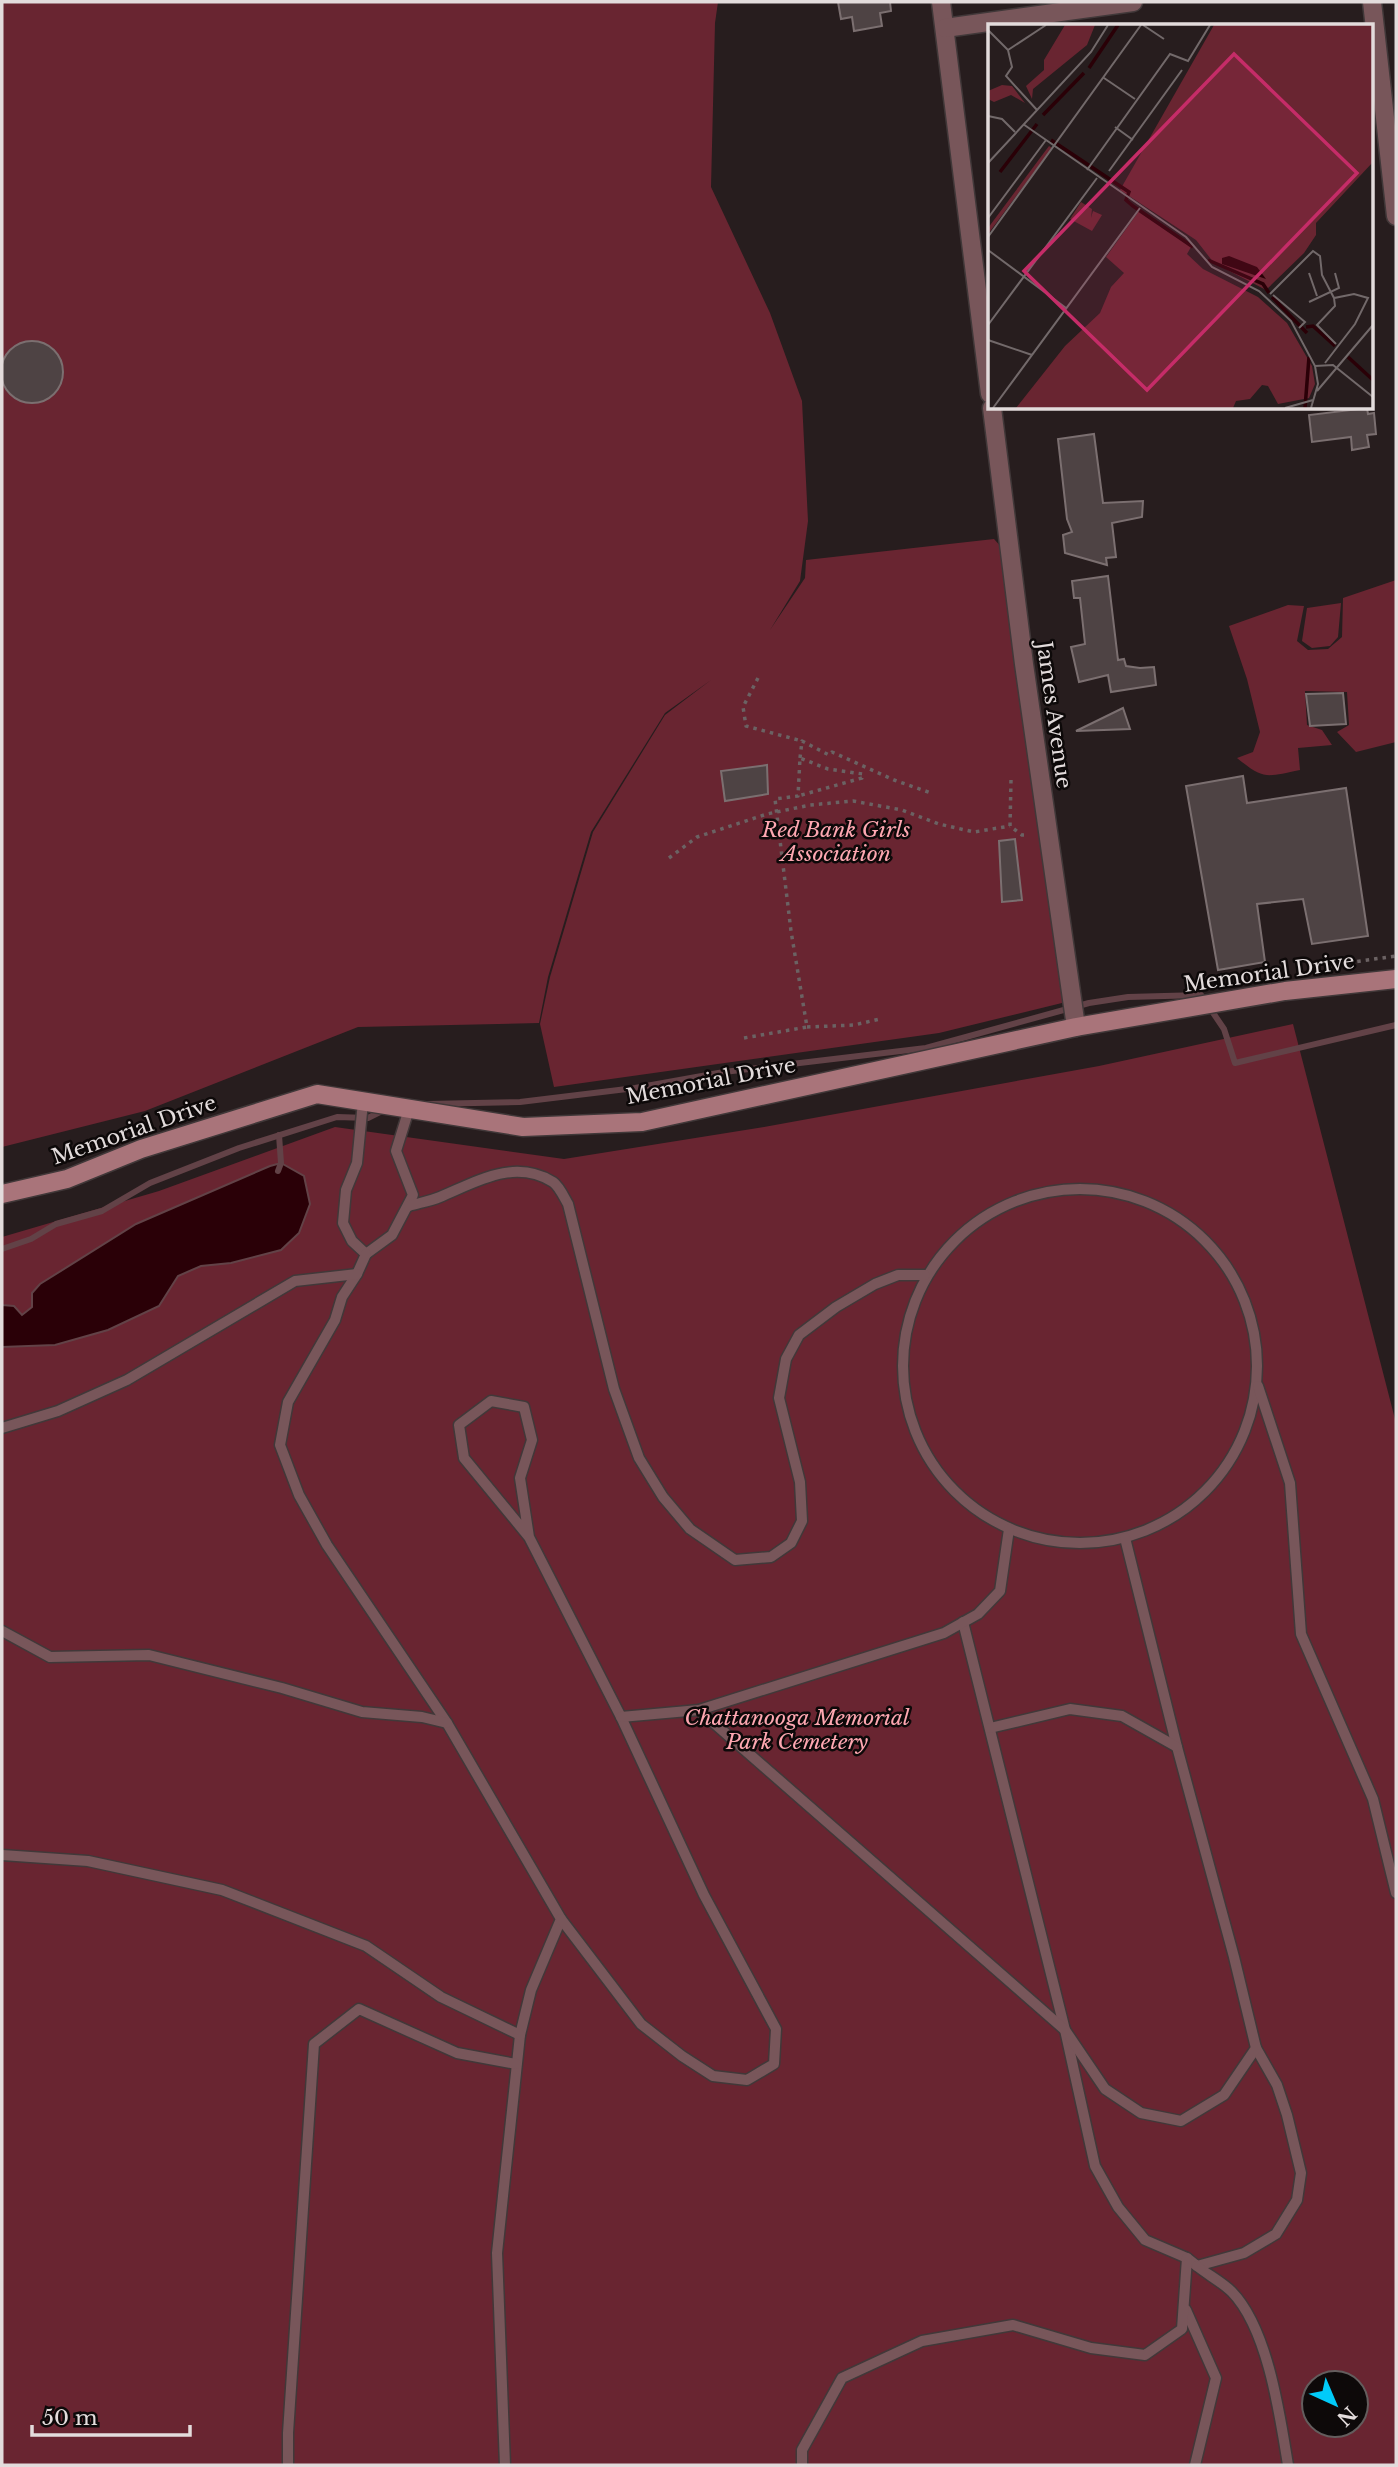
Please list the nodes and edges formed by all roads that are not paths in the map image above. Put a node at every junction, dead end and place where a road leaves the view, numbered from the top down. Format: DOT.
graph roads {
  1 [pos="941,2"];
  2 [pos="1133,2"];
  3 [pos="1372,2"];
  4 [pos="945,28"];
  5 [pos="1396,216"];
  6 [pos="988,378"];
  7 [pos="992,410"];
  8 [pos="1396,979"];
  9 [pos="1076,1027"];
  10 [pos="363,1102"];
  11 [pos="409,1109"];
  12 [pos="2,1194"];
  13 [pos="408,1206"];
  14 [pos="366,1254"];
  15 [pos="358,1274"];
  16 [pos="925,1275"];
  17 [pos="1258,1385"];
  18 [pos="2,1428"];
  19 [pos="1009,1529"];
  20 [pos="529,1537"];
  21 [pos="1125,1538"];
  22 [pos="963,1622"];
  23 [pos="2,1631"];
  24 [pos="699,1710"];
  25 [pos="621,1717"];
  26 [pos="447,1723"];
  27 [pos="990,1728"];
  28 [pos="1177,1747"];
  29 [pos="2,1856"];
  30 [pos="1396,1893"];
  31 [pos="561,1919"];
  32 [pos="1065,2030"];
  33 [pos="520,2035"];
  34 [pos="1256,2048"];
  35 [pos="516,2064"];
  36 [pos="1187,2258"];
  37 [pos="1197,2266"];
  38 [pos="1184,2306"];
  39 [pos="288,2465"];
  40 [pos="505,2465"];
  41 [pos="802,2465"];
  42 [pos="1195,2465"];
  43 [pos="1287,2465"];
  1 -- 4 [label="street"];
  2 -- 4 [label="street"];
  3 -- 5 [label="street"];
  4 -- 6 [label="street"];
  7 -- 9 [label="street, James Avenue"];
  8 -- 9 [label="street, Memorial Drive"];
  9 -- 11 [label="street, Memorial Drive"];
  10 -- 11 [label="street, Memorial Drive"];
  10 -- 12 [label="street, Memorial Drive"];
  10 -- 14 [label="lane"];
  11 -- 13 [label="lane"];
  13 -- 14 [label="lane"];
  13 -- 16 [label="lane"];
  14 -- 15 [label="lane"];
  15 -- 18 [label="lane"];
  15 -- 26 [label="lane"];
  16 -- 17 [label="lane"];
  16 -- 19 [label="lane"];
  17 -- 21 [label="lane"];
  17 -- 30 [label="lane"];
  19 -- 21 [label="lane"];
  19 -- 22 [label="lane"];
  20 -- 20 [label="lane"];
  20 -- 25 [label="lane"];
  21 -- 28 [label="lane"];
  22 -- 24 [label="lane"];
  22 -- 27 [label="lane"];
  23 -- 26 [label="lane"];
  24 -- 25 [label="lane"];
  24 -- 32 [label="lane"];
  25 -- 31 [label="lane"];
  26 -- 31 [label="lane"];
  27 -- 28 [label="lane"];
  27 -- 32 [label="lane"];
  28 -- 34 [label="lane"];
  29 -- 33 [label="lane"];
  31 -- 33 [label="lane"];
  32 -- 34 [label="lane"];
  32 -- 36 [label="lane"];
  33 -- 35 [label="lane"];
  34 -- 37 [label="lane"];
  35 -- 39 [label="lane"];
  35 -- 40 [label="lane"];
  36 -- 37 [label="lane"];
  36 -- 38 [label="lane"];
  37 -- 43 [label="lane"];
  38 -- 41 [label="lane"];
  38 -- 42 [label="lane"];
}
